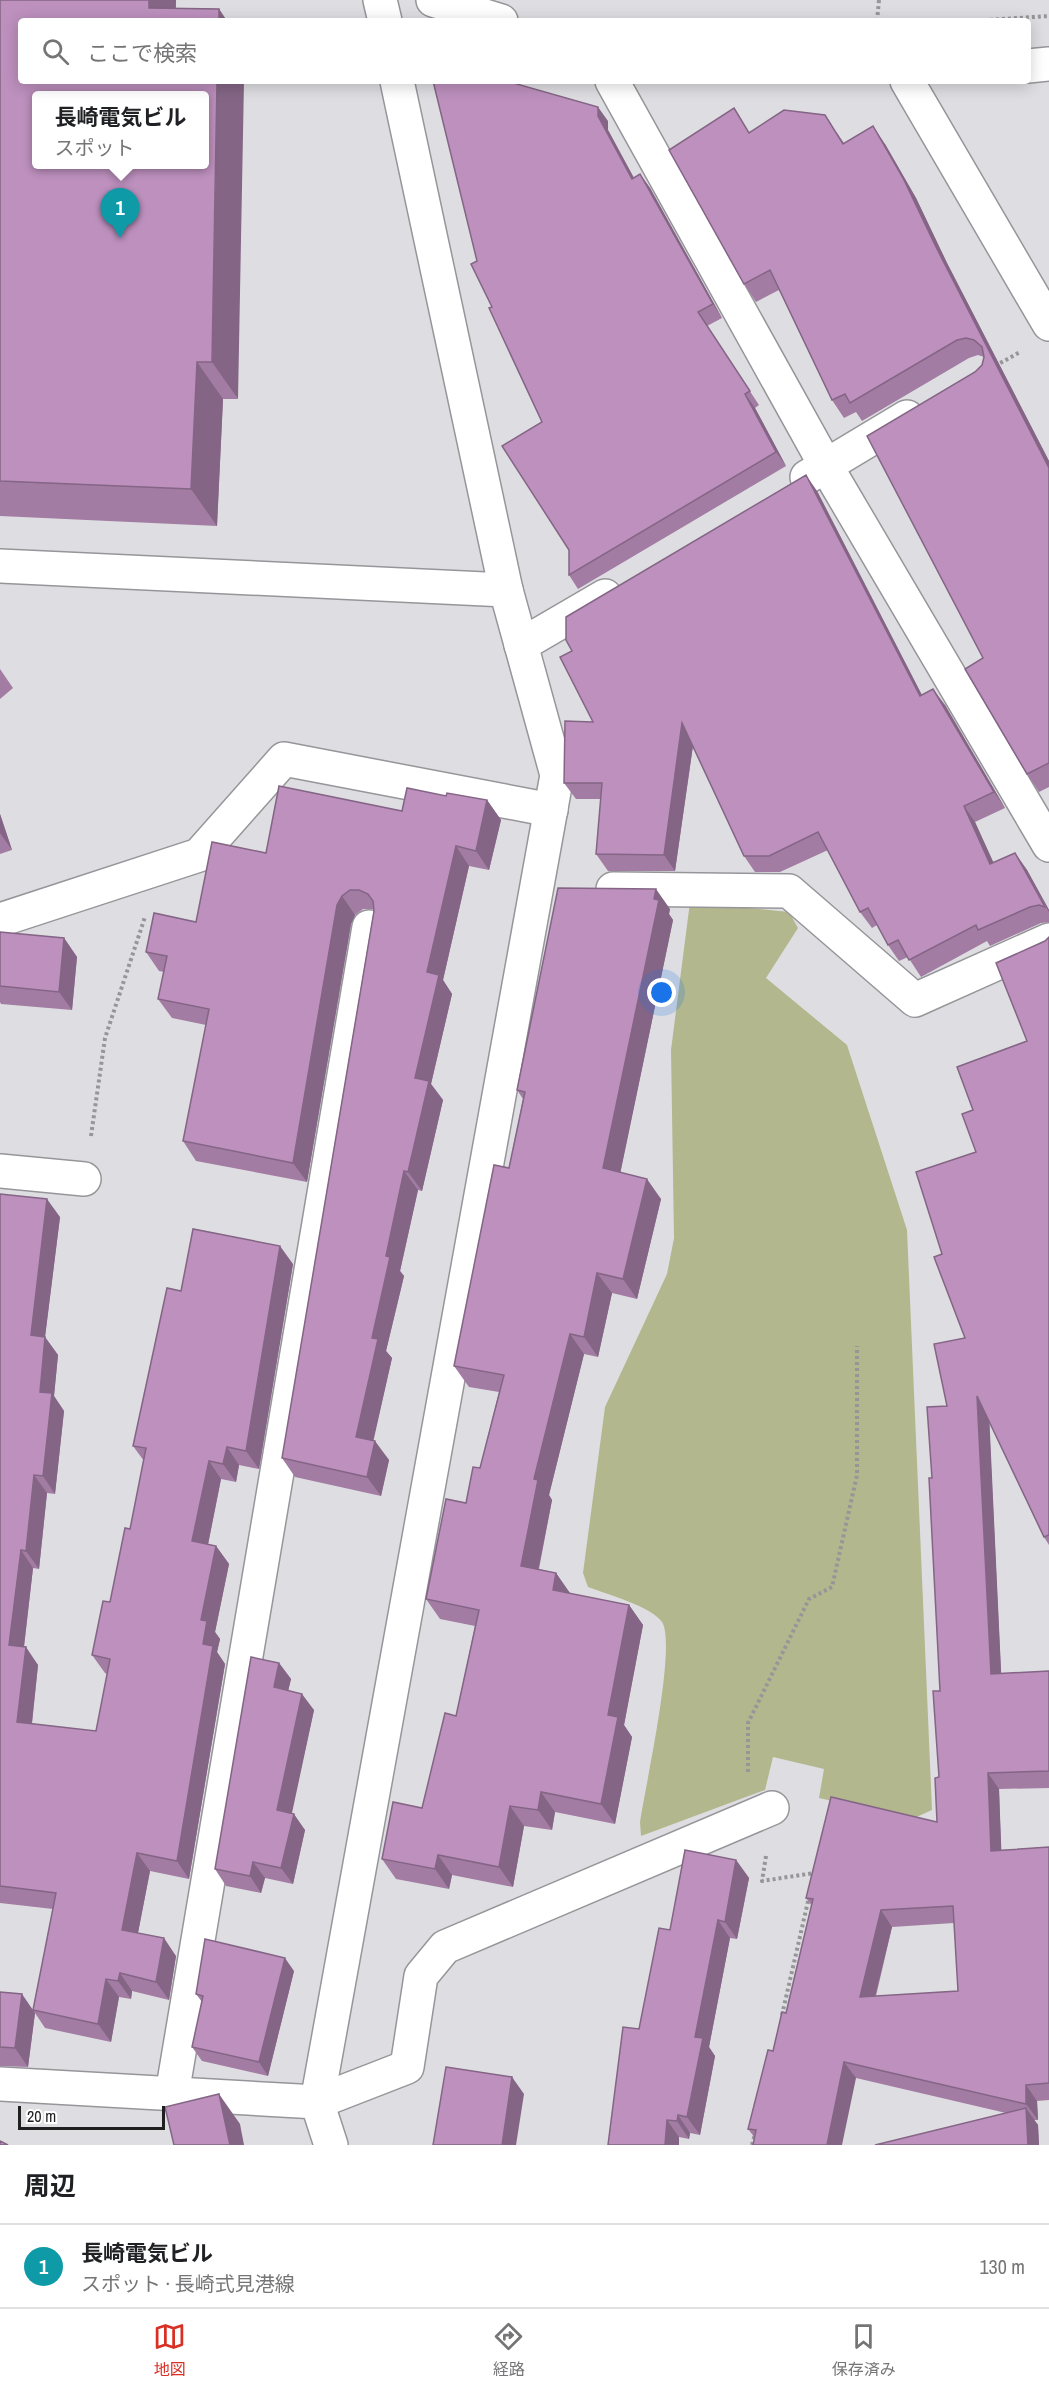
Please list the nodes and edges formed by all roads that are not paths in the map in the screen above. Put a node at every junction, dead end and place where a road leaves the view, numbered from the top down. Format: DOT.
graph roads {
  1 [pos="380,0"];
  2 [pos="433,0"];
  3 [pos="384,18"];
  4 [pos="491,18"];
  5 [pos="1049,64"];
  6 [pos="1031,66"];
  7 [pos="398,84"];
  8 [pos="614,84"];
  9 [pos="909,84"];
  10 [pos="1039,336"];
  11 [pos="927,405"];
  12 [pos="826,466"];
  13 [pos="785,489"];
  14 [pos="0,566"];
  15 [pos="633,579"];
  16 [pos="506,590"];
  17 [pos="521,645"];
  18 [pos="551,810"];
  19 [pos="1049,845"];
  20 [pos="536,889"];
  21 [pos="0,920"];
  22 [pos="369,927"];
  23 [pos="1049,940"];
  24 [pos="0,1172"];
  25 [pos="84,1179"];
  26 [pos="760,1813"];
  27 [pos="0,2084"];
  28 [pos="172,2094"];
  29 [pos="317,2102"];
  30 [pos="331,2145"];
  1 -- 3 [label="street"];
  2 -- 4 [label="street"];
  5 -- 6 [label="street"];
  7 -- 16 [label="street"];
  8 -- 12 [label="street"];
  9 -- 10 [label="street"];
  11 -- 12 [label="street"];
  12 -- 13 [label="street"];
  12 -- 19 [label="street"];
  14 -- 16 [label="street"];
  15 -- 17 [label="street"];
  16 -- 17 [label="street"];
  17 -- 18 [label="street"];
  18 -- 20 [label="street"];
  18 -- 21 [label="street"];
  20 -- 23 [label="street"];
  20 -- 29 [label="street"];
  22 -- 28 [label="street"];
  24 -- 25 [label="street"];
  26 -- 29 [label="street"];
  27 -- 28 [label="street"];
  28 -- 29 [label="street"];
  29 -- 30 [label="street"];
}
